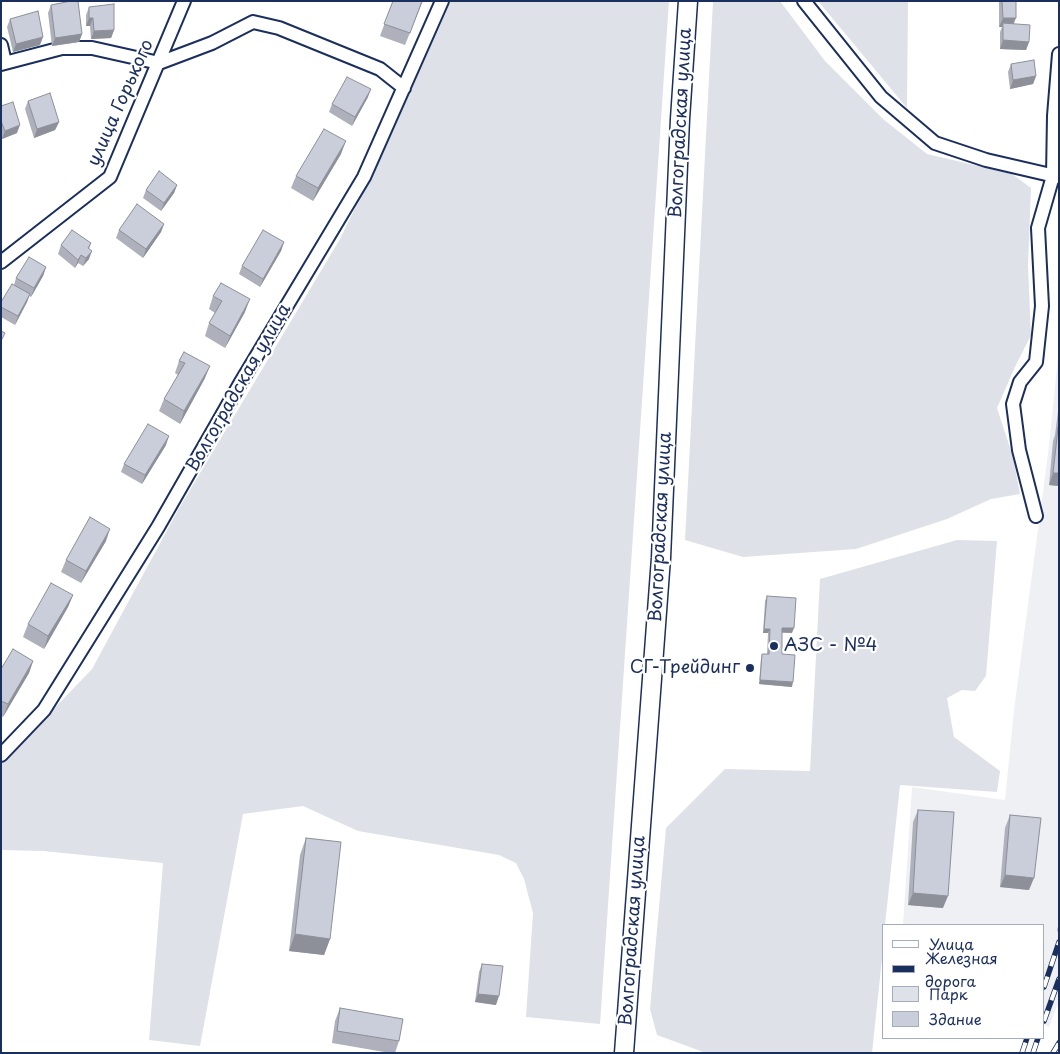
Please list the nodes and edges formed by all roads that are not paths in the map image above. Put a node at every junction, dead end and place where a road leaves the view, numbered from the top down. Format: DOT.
graph roads {
  1 [pos="184,1"];
  2 [pos="442,1"];
  3 [pos="688,1"];
  4 [pos="804,1"];
  5 [pos="1,45"];
  6 [pos="1059,54"];
  7 [pos="3,63"];
  8 [pos="158,63"];
  9 [pos="404,88"];
  10 [pos="1056,176"];
  11 [pos="1,262"];
  12 [pos="1036,516"];
  13 [pos="1,755"];
  14 [pos="624,1053"];
  1 -- 8 [label="street, улица Горького"];
  2 -- 9 [label="street, Волгоградская улица"];
  3 -- 14 [label="main road, Волгоградская улица"];
  4 -- 10 [label="street"];
  5 -- 7 [label="street"];
  6 -- 10 [label="street"];
  7 -- 8 [label="street"];
  8 -- 9 [label="street"];
  8 -- 11 [label="street, улица Горького"];
  9 -- 13 [label="street, Волгоградская улица"];
  10 -- 12 [label="street"];
}
